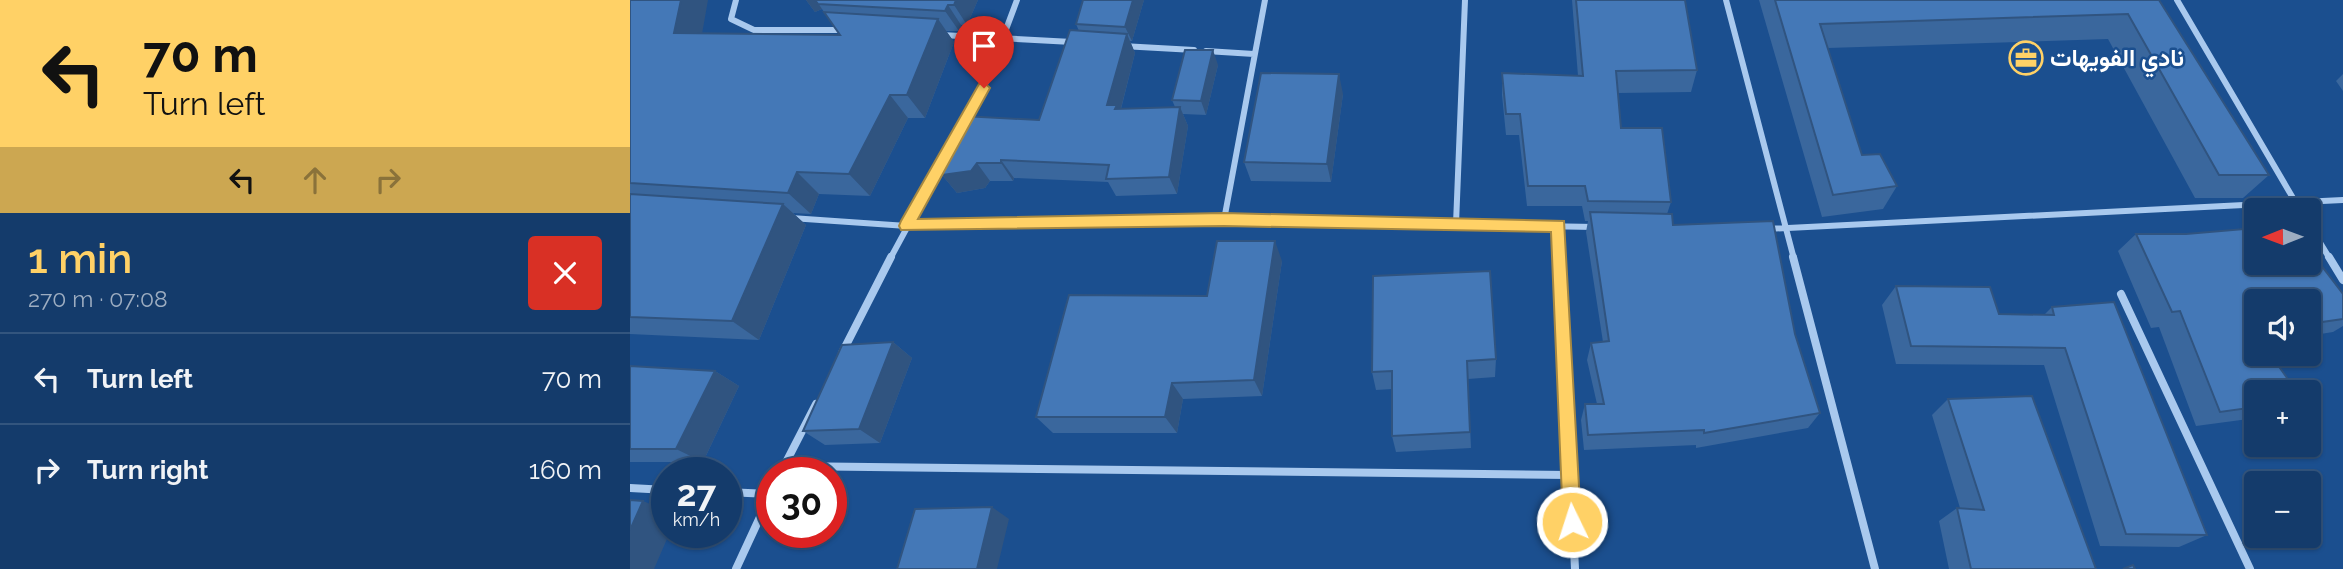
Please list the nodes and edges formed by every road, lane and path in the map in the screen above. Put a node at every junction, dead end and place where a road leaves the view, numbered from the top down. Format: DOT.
graph roads {
  1 [pos="736,0"];
  2 [pos="1017,0"];
  3 [pos="1265,0"];
  4 [pos="1465,0"];
  5 [pos="1727,0"];
  6 [pos="2177,0"];
  7 [pos="853,30"];
  8 [pos="937,35"];
  9 [pos="1007,38"];
  10 [pos="1076,43"];
  11 [pos="1117,45"];
  12 [pos="1254,54"];
  13 [pos="2293,198"];
  14 [pos="2343,200"];
  15 [pos="2321,201"];
  16 [pos="2244,205"];
  17 [pos="782,218"];
  18 [pos="1224,219"];
  19 [pos="1456,224"];
  20 [pos="906,226"];
  21 [pos="1558,226"];
  22 [pos="1599,227"];
  23 [pos="1761,229"];
  24 [pos="1788,230"];
  25 [pos="2321,245"];
  26 [pos="2343,281"];
  27 [pos="2121,294"];
  28 [pos="839,358"];
  29 [pos="821,394"];
  30 [pos="789,457"];
  31 [pos="847,469"];
  32 [pos="1569,475"];
  33 [pos="630,488"];
  34 [pos="651,489"];
  35 [pos="756,525"];
  36 [pos="736,569"];
  37 [pos="1575,569"];
  38 [pos="1875,569"];
  39 [pos="2250,569"];
  1 -- 7 [label="street"];
  2 -- 9 [label="street"];
  3 -- 12 [label="street"];
  4 -- 19 [label="street"];
  5 -- 24 [label="street"];
  6 -- 13 [label="street"];
  8 -- 9 [label="street"];
  9 -- 10 [label="street"];
  9 -- 20 [label="street"];
  11 -- 12 [label="street"];
  12 -- 18 [label="street"];
  14 -- 15 [label="street"];
  16 -- 24 [label="street"];
  17 -- 20 [label="street"];
  18 -- 19 [label="street"];
  18 -- 20 [label="street"];
  19 -- 21 [label="street"];
  20 -- 28 [label="street"];
  21 -- 22 [label="street"];
  21 -- 32 [label="street"];
  23 -- 24 [label="street"];
  24 -- 38 [label="street"];
  25 -- 26 [label="street"];
  27 -- 39 [label="street"];
  29 -- 30 [label="street"];
  31 -- 32 [label="street"];
  32 -- 37 [label="street"];
  33 -- 34 [label="street"];
  35 -- 36 [label="street"];
}
